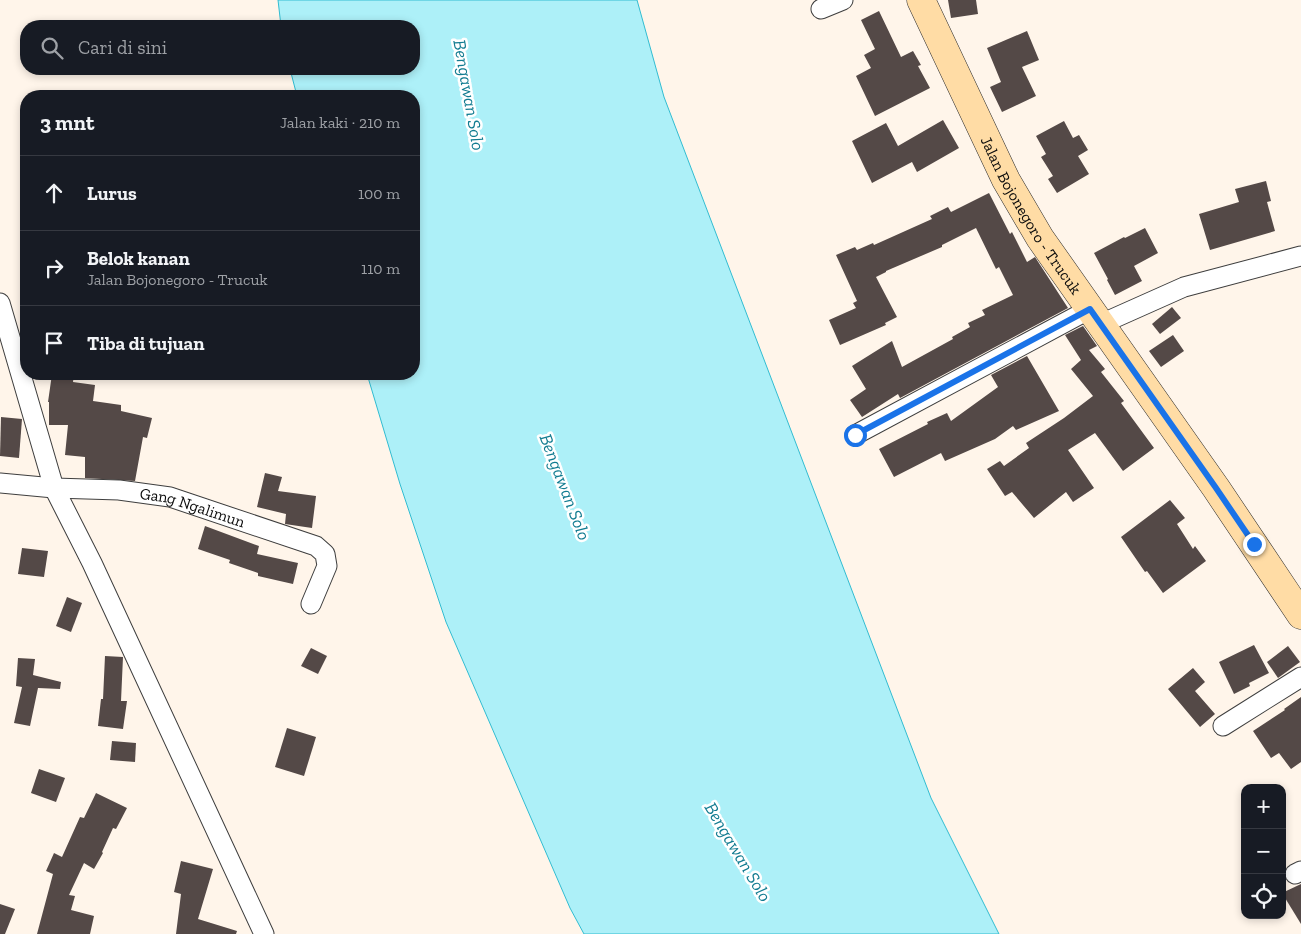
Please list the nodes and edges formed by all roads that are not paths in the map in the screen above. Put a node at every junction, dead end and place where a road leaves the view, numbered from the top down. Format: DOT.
graph roads {
  1 [pos="843,0"];
  2 [pos="921,0"];
  3 [pos="821,10"];
  4 [pos="1301,256"];
  5 [pos="0,303"];
  6 [pos="1095,316"];
  7 [pos="20,372"];
  8 [pos="22,380"];
  9 [pos="855,435"];
  10 [pos="0,483"];
  11 [pos="54,488"];
  12 [pos="311,604"];
  13 [pos="1301,615"];
  14 [pos="1301,677"];
  15 [pos="1223,726"];
  16 [pos="264,934"];
  1 -- 3 [label="street"];
  2 -- 6 [label="street, Jalan Bojonegoro - Trucuk"];
  4 -- 6 [label="street"];
  5 -- 7 [label="street"];
  6 -- 9 [label="street"];
  6 -- 13 [label="street, Jalan Bojonegoro - Trucuk"];
  8 -- 11 [label="street"];
  10 -- 11 [label="street, Gang Ngalimun"];
  11 -- 12 [label="street, Gang Ngalimun"];
  11 -- 16 [label="street"];
  14 -- 15 [label="street"];
}
